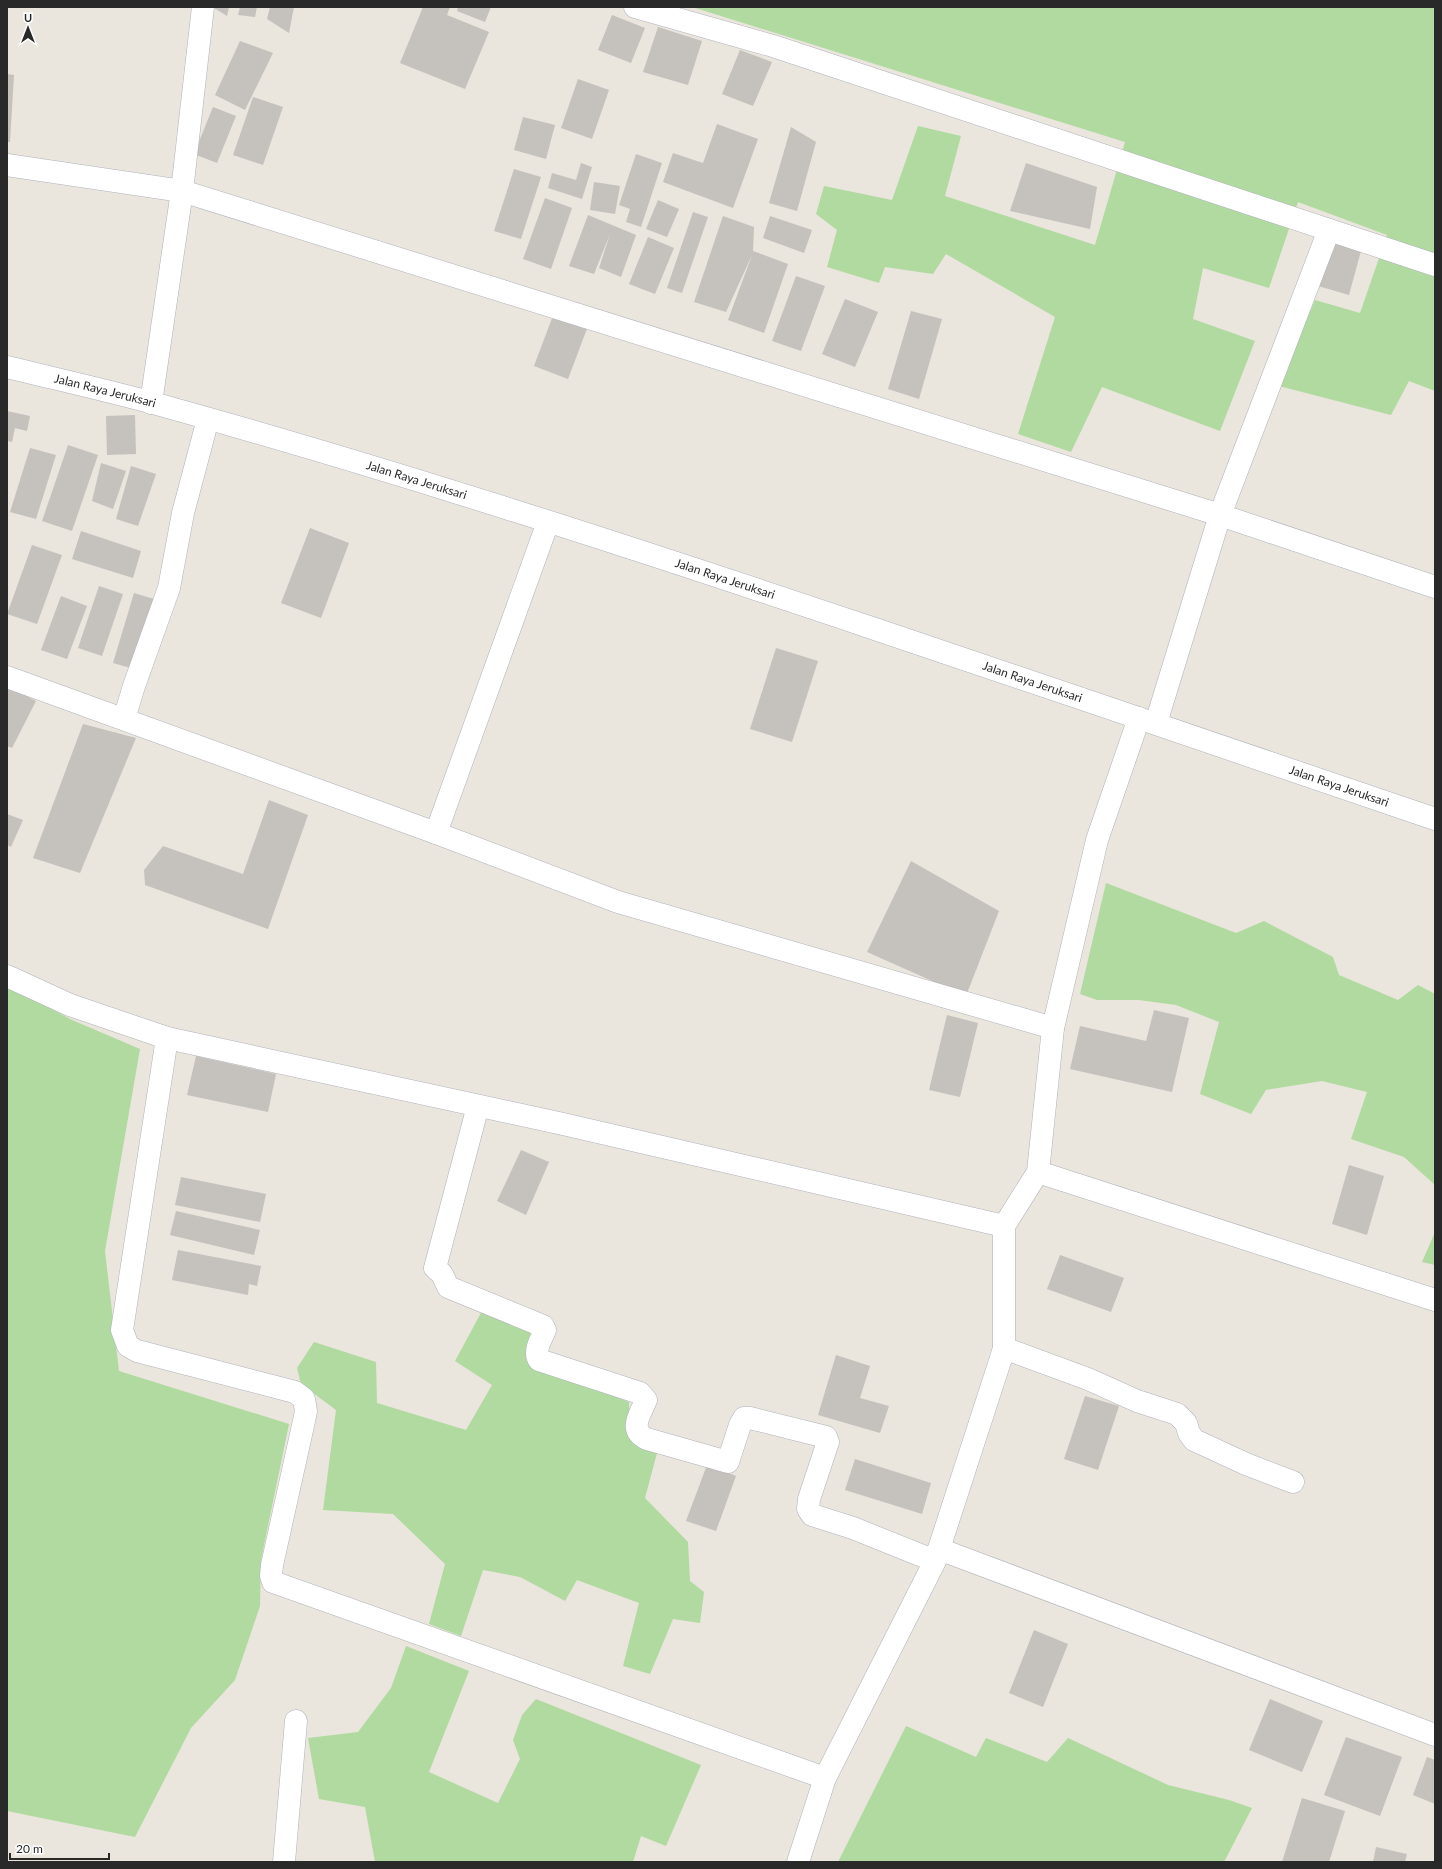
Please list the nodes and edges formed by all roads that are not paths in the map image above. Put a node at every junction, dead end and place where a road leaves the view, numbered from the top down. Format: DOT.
graph roads {
  1 [pos="203,7"];
  2 [pos="635,7"];
  3 [pos="7,165"];
  4 [pos="182,191"];
  5 [pos="1329,230"];
  6 [pos="1435,265"];
  7 [pos="7,367"];
  8 [pos="151,403"];
  9 [pos="208,419"];
  10 [pos="1220,516"];
  11 [pos="548,522"];
  12 [pos="1435,587"];
  13 [pos="7,677"];
  14 [pos="124,719"];
  15 [pos="1148,720"];
  16 [pos="1435,819"];
  17 [pos="436,833"];
  18 [pos="7,976"];
  19 [pos="1054,1028"];
  20 [pos="166,1038"];
  21 [pos="478,1106"];
  22 [pos="1038,1172"];
  23 [pos="1004,1226"];
  24 [pos="1435,1300"];
  25 [pos="1004,1348"];
  26 [pos="1293,1482"];
  27 [pos="939,1553"];
  28 [pos="296,1721"];
  29 [pos="1435,1735"];
  30 [pos="825,1778"];
  31 [pos="284,1862"];
  32 [pos="798,1862"];
  1 -- 4 [label="street"];
  2 -- 5 [label="street"];
  3 -- 4 [label="street"];
  4 -- 8 [label="street"];
  4 -- 10 [label="street"];
  5 -- 6 [label="street"];
  5 -- 10 [label="street"];
  7 -- 8 [label="street, Jalan Raya Jeruksari"];
  8 -- 9 [label="street, Jalan Raya Jeruksari"];
  9 -- 11 [label="street, Jalan Raya Jeruksari"];
  9 -- 14 [label="street"];
  10 -- 12 [label="street"];
  10 -- 15 [label="street"];
  11 -- 15 [label="street, Jalan Raya Jeruksari"];
  11 -- 17 [label="street"];
  13 -- 14 [label="street"];
  14 -- 17 [label="street"];
  15 -- 16 [label="street, Jalan Raya Jeruksari"];
  15 -- 19 [label="street"];
  17 -- 19 [label="street"];
  18 -- 20 [label="street"];
  19 -- 22 [label="street"];
  20 -- 21 [label="street"];
  20 -- 30 [label="street"];
  21 -- 23 [label="street"];
  21 -- 27 [label="street"];
  22 -- 23 [label="street"];
  22 -- 24 [label="street"];
  23 -- 25 [label="street"];
  25 -- 26 [label="street"];
  25 -- 27 [label="street"];
  27 -- 29 [label="street"];
  27 -- 30 [label="street"];
  28 -- 31 [label="street"];
  30 -- 32 [label="street"];
}
